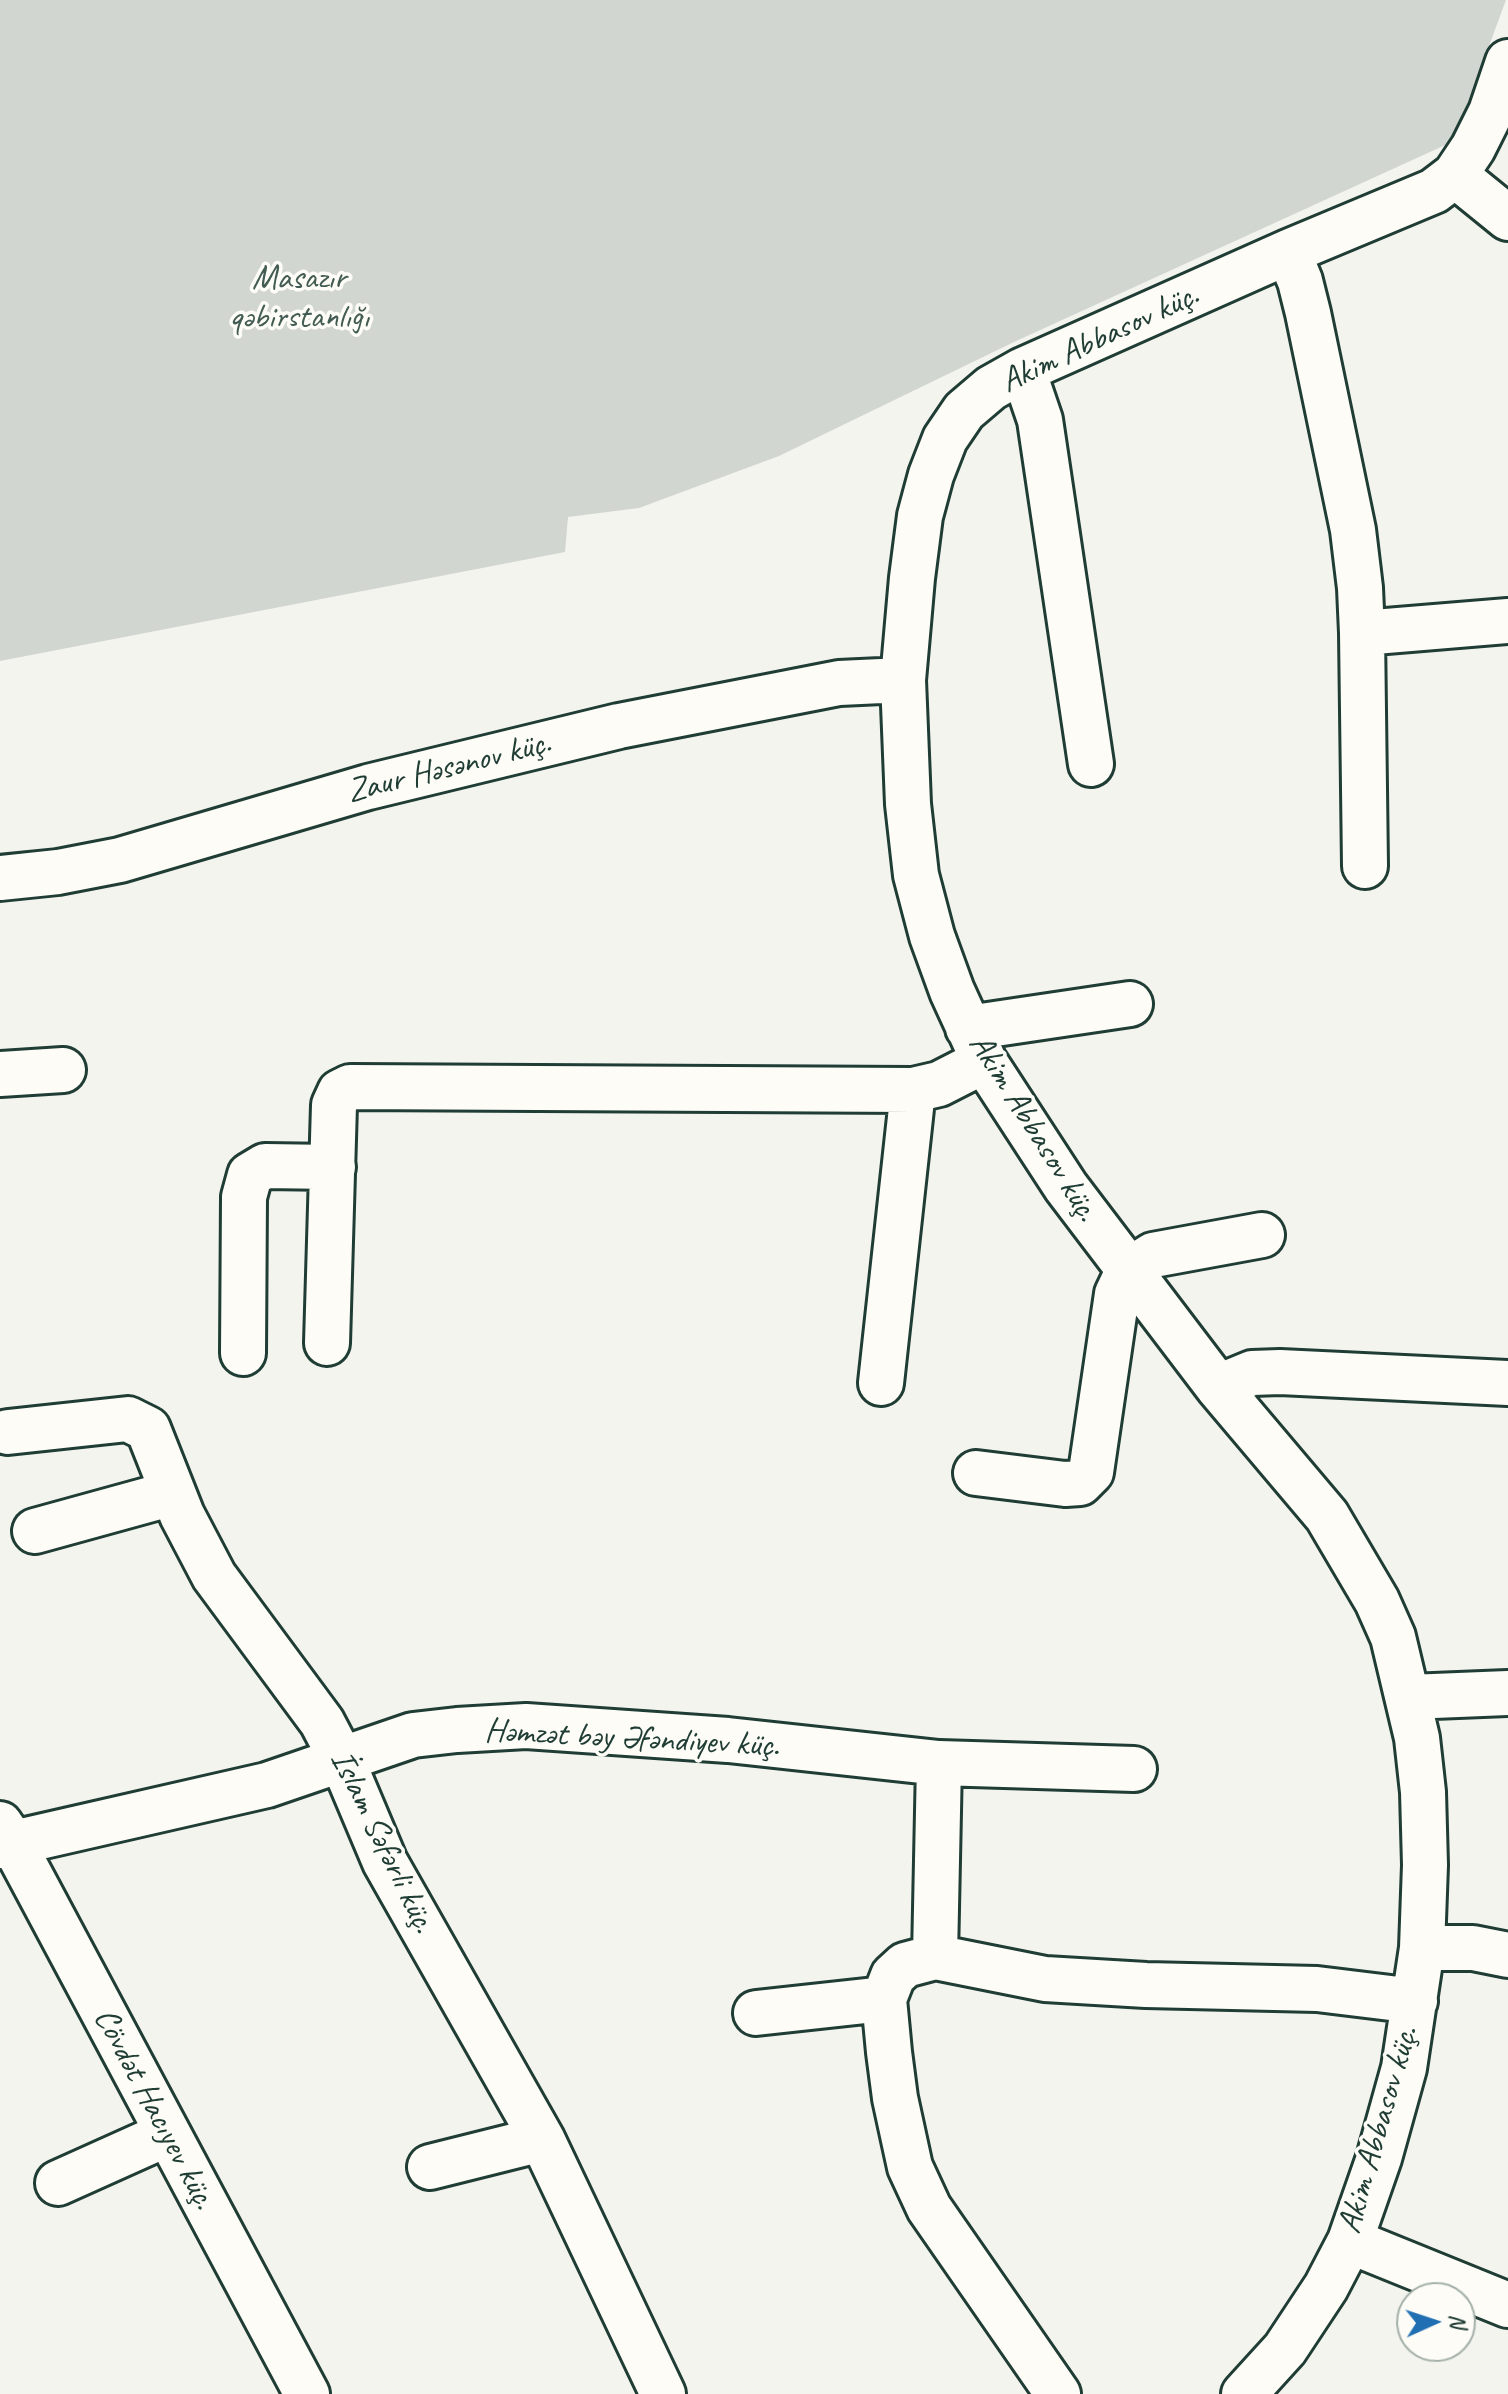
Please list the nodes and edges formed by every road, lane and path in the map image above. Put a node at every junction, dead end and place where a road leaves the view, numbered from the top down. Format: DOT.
graph roads {
  1 [pos="1508,62"];
  2 [pos="1455,175"];
  3 [pos="1508,218"];
  4 [pos="1288,252"];
  5 [pos="1023,370"];
  6 [pos="1508,621"];
  7 [pos="1362,633"];
  8 [pos="903,680"];
  9 [pos="1091,764"];
  10 [pos="1365,866"];
  11 [pos="0,878"];
  12 [pos="1130,1004"];
  13 [pos="976,1044"];
  14 [pos="63,1070"];
  15 [pos="0,1074"];
  16 [pos="913,1090"];
  17 [pos="333,1167"];
  18 [pos="1262,1235"];
  19 [pos="1128,1271"];
  20 [pos="327,1343"];
  21 [pos="243,1353"];
  22 [pos="881,1383"];
  23 [pos="1508,1383"];
  24 [pos="1218,1387"];
  25 [pos="8,1432"];
  26 [pos="976,1473"];
  27 [pos="173,1493"];
  28 [pos="35,1531"];
  29 [pos="1508,1693"];
  30 [pos="1409,1697"];
  31 [pos="342,1760"];
  32 [pos="939,1763"];
  33 [pos="1134,1769"];
  34 [pos="4,1838"];
  35 [pos="1422,1948"];
  36 [pos="1508,1955"];
  37 [pos="935,1957"];
  38 [pos="884,1999"];
  39 [pos="1415,2001"];
  40 [pos="756,2013"];
  41 [pos="167,2134"];
  42 [pos="542,2139"];
  43 [pos="430,2167"];
  44 [pos="58,2183"];
  45 [pos="1350,2241"];
  46 [pos="1508,2305"];
  47 [pos="307,2394"];
  48 [pos="663,2394"];
  49 [pos="1058,2394"];
  50 [pos="1244,2394"];
  1 -- 2 [label="street, Akim Abbasov küç."];
  2 -- 3 [label="street"];
  2 -- 4 [label="street, Akim Abbasov küç."];
  4 -- 5 [label="street, Akim Abbasov küç."];
  4 -- 7 [label="street"];
  5 -- 8 [label="street, Akim Abbasov küç."];
  5 -- 9 [label="street"];
  6 -- 7 [label="street"];
  7 -- 10 [label="street"];
  8 -- 11 [label="street, Zaur Həsənov küç."];
  8 -- 13 [label="street, Akim Abbasov küç."];
  12 -- 13 [label="street"];
  13 -- 16 [label="street"];
  13 -- 19 [label="street, Akim Abbasov küç."];
  14 -- 15 [label="street"];
  16 -- 17 [label="street"];
  16 -- 22 [label="street"];
  17 -- 20 [label="street"];
  17 -- 21 [label="street"];
  18 -- 19 [label="street"];
  19 -- 24 [label="street, Akim Abbasov küç."];
  19 -- 26 [label="street"];
  23 -- 24 [label="street"];
  24 -- 30 [label="street, Akim Abbasov küç."];
  25 -- 27 [label="street, İslam Səfərli küç."];
  27 -- 28 [label="street"];
  27 -- 31 [label="street, İslam Səfərli küç."];
  29 -- 30 [label="street"];
  30 -- 35 [label="street, Akim Abbasov küç."];
  31 -- 32 [label="street, Həmzət bəy Əfəndiyev küç."];
  31 -- 34 [label="street, Həmzət bəy Əfəndiyev küç."];
  31 -- 42 [label="street, İslam Səfərli küç."];
  32 -- 33 [label="street, Həmzət bəy Əfəndiyev küç."];
  32 -- 37 [label="street"];
  34 -- 41 [label="street, Cövdət Hacıyev küç."];
  35 -- 36 [label="street"];
  35 -- 39 [label="street, Akim Abbasov küç."];
  37 -- 38 [label="street"];
  37 -- 39 [label="street"];
  38 -- 40 [label="street"];
  38 -- 49 [label="street"];
  39 -- 45 [label="street, Akim Abbasov küç."];
  41 -- 44 [label="street"];
  41 -- 47 [label="street, Cövdət Hacıyev küç."];
  42 -- 43 [label="street"];
  42 -- 48 [label="street, İslam Səfərli küç."];
  45 -- 46 [label="street"];
  45 -- 50 [label="street, Akim Abbasov küç."];
}
